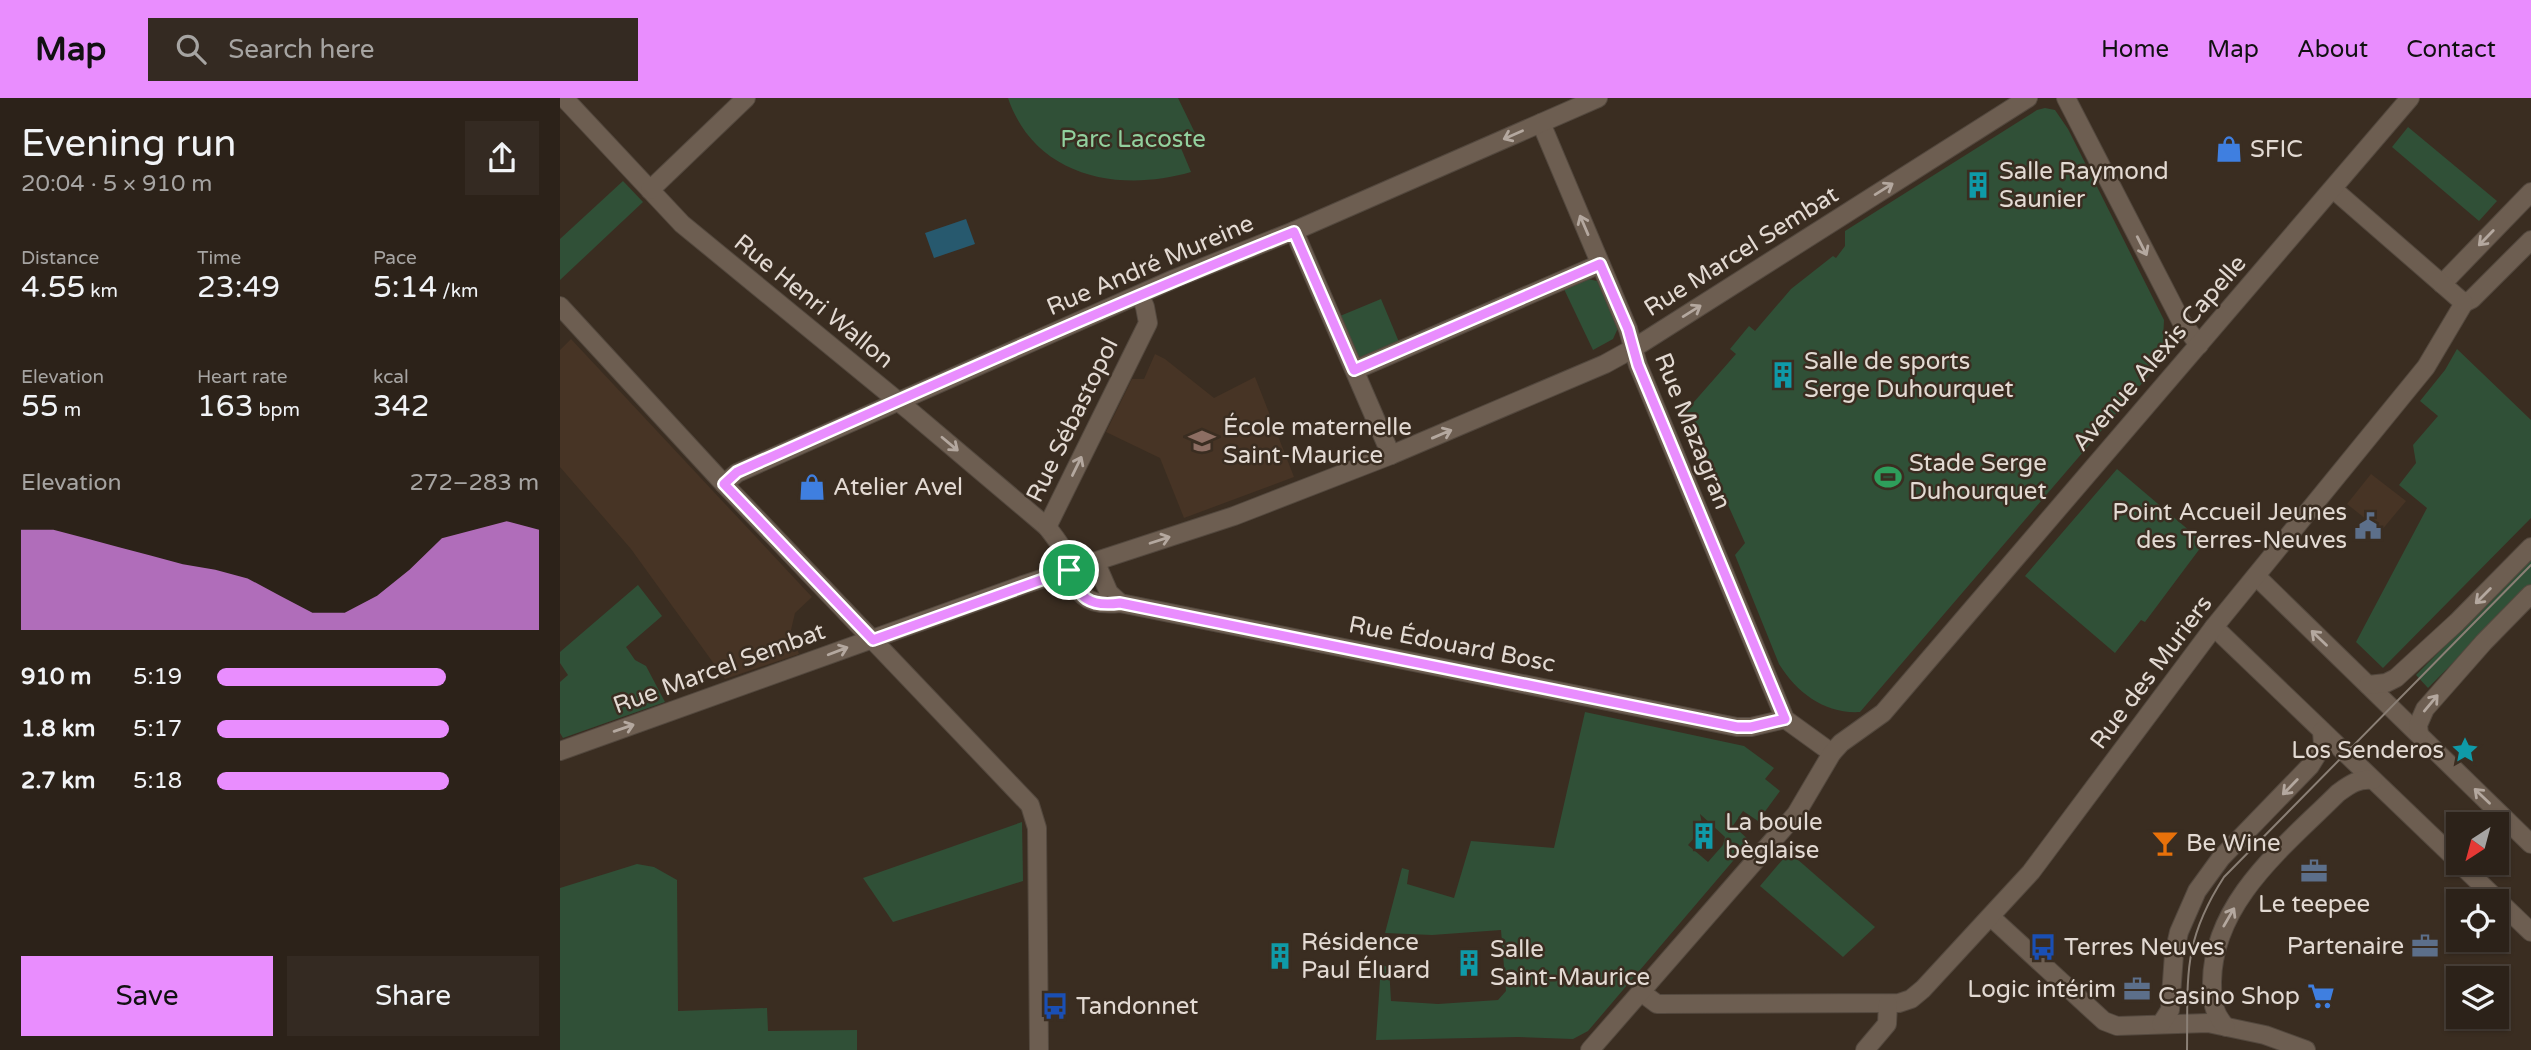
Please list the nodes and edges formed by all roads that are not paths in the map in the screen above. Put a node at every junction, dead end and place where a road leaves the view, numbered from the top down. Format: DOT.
graph roads {
  1 [pos="564,98"];
  2 [pos="746,98"];
  3 [pos="1598,98"];
  4 [pos="2028,98"];
  5 [pos="2066,98"];
  6 [pos="2410,98"];
  7 [pos="1541,122"];
  8 [pos="2333,189"];
  9 [pos="649,190"];
  10 [pos="2531,192"];
  11 [pos="1294,232"];
  12 [pos="2531,240"];
  13 [pos="1600,264"];
  14 [pos="2442,284"];
  15 [pos="1140,295"];
  16 [pos="2464,303"];
  17 [pos="560,306"];
  18 [pos="2199,345"];
  19 [pos="1634,348"];
  20 [pos="1354,370"];
  21 [pos="897,400"];
  22 [pos="1391,455"];
  23 [pos="724,484"];
  24 [pos="1047,527"];
  25 [pos="2531,547"];
  26 [pos="1096,563"];
  27 [pos="1069,570"];
  28 [pos="2256,576"];
  29 [pos="2531,594"];
  30 [pos="1120,603"];
  31 [pos="2214,627"];
  32 [pos="873,640"];
  33 [pos="2368,685"];
  34 [pos="1785,719"];
  35 [pos="2322,731"];
  36 [pos="2418,734"];
  37 [pos="560,751"];
  38 [pos="1832,753"];
  39 [pos="2373,780"];
  40 [pos="2531,844"];
  41 [pos="2446,850"];
  42 [pos="2472,875"];
  43 [pos="1992,918"];
  44 [pos="2531,932"];
  45 [pos="1641,992"];
  46 [pos="1888,1004"];
  47 [pos="2161,1024"];
  48 [pos="2226,1027"];
  49 [pos="1039,1050"];
  50 [pos="1590,1050"];
  51 [pos="1865,1050"];
  52 [pos="2306,1050"];
  1 -- 9 [label="street, Rue Henri Wallon"];
  2 -- 9 [label="street"];
  3 -- 7 [label="street, Rue André Mureine"];
  19 -- 4 [label="street, Rue Marcel Sembat, one-way"];
  5 -- 18 [label="street, one-way"];
  6 -- 8 [label="street, Avenue Alexis Capelle"];
  7 -- 11 [label="street, Rue André Mureine, one-way"];
  13 -- 7 [label="street, Rue Mazagran, one-way"];
  8 -- 14 [label="street"];
  8 -- 18 [label="street, Avenue Alexis Capelle"];
  9 -- 21 [label="street, Rue Henri Wallon"];
  10 -- 14 [label="street, one-way"];
  11 -- 15 [label="street, Rue André Mureine"];
  11 -- 20 [label="street"];
  12 -- 16 [label="street, Rue des Muriers"];
  13 -- 19 [label="street, Rue Mazagran"];
  13 -- 20 [label="street"];
  14 -- 16 [label="street"];
  15 -- 21 [label="street, Rue André Mureine"];
  24 -- 15 [label="street, Rue Sébastopol, one-way"];
  16 -- 28 [label="street, Rue des Muriers"];
  17 -- 23 [label="street"];
  18 -- 38 [label="street, Avenue Alexis Capelle"];
  22 -- 19 [label="street, Rue Marcel Sembat, one-way"];
  19 -- 34 [label="street, Rue Mazagran"];
  20 -- 22 [label="street"];
  21 -- 23 [label="street, Rue André Mureine"];
  21 -- 24 [label="street, Rue Henri Wallon, one-way"];
  26 -- 22 [label="street, Rue Marcel Sembat, one-way"];
  23 -- 32 [label="street"];
  24 -- 27 [label="street, Rue Henri Wallon"];
  25 -- 33 [label="street, one-way"];
  26 -- 27 [label="street, Rue Marcel Sembat"];
  26 -- 30 [label="street"];
  27 -- 30 [label="street, Rue Édouard Bosc"];
  27 -- 32 [label="street, Rue Marcel Sembat"];
  28 -- 31 [label="street, Rue des Muriers"];
  33 -- 28 [label="street, one-way"];
  36 -- 29 [label="street, one-way"];
  30 -- 34 [label="street, Rue Édouard Bosc"];
  31 -- 35 [label="street"];
  31 -- 43 [label="street, Rue des Muriers"];
  37 -- 32 [label="street, Rue Marcel Sembat, one-way"];
  32 -- 49 [label="street"];
  33 -- 36 [label="street"];
  34 -- 38 [label="street"];
  35 -- 39 [label="street"];
  35 -- 47 [label="street, one-way"];
  40 -- 36 [label="street, one-way"];
  38 -- 45 [label="street, Avenue Alexis Capelle"];
  39 -- 41 [label="street"];
  48 -- 39 [label="street, one-way"];
  42 -- 44 [label="street"];
  43 -- 46 [label="street, Rue des Muriers"];
  43 -- 47 [label="street"];
  45 -- 46 [label="street"];
  45 -- 50 [label="street, Avenue Alexis Capelle"];
  46 -- 51 [label="street"];
  47 -- 48 [label="street"];
  48 -- 52 [label="street"];
}
